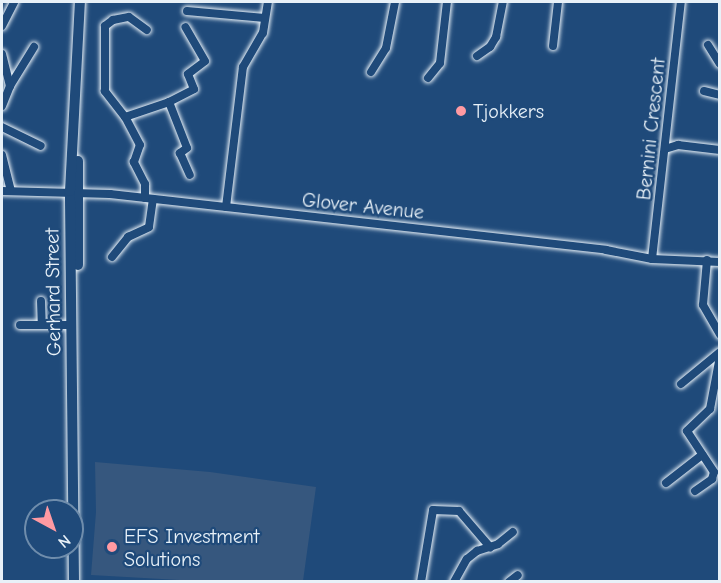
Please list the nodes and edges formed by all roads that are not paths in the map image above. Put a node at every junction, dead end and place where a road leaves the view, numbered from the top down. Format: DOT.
graph roads {
  1 [pos="14,2"];
  2 [pos="82,2"];
  3 [pos="268,2"];
  4 [pos="394,2"];
  5 [pos="447,2"];
  6 [pos="503,2"];
  7 [pos="558,2"];
  8 [pos="681,2"];
  9 [pos="187,10"];
  10 [pos="265,18"];
  11 [pos="2,26"];
  12 [pos="185,27"];
  13 [pos="147,30"];
  14 [pos="708,45"];
  15 [pos="553,46"];
  16 [pos="34,47"];
  17 [pos="2,54"];
  18 [pos="477,56"];
  19 [pos="720,64"];
  20 [pos="371,72"];
  21 [pos="428,78"];
  22 [pos="10,86"];
  23 [pos="704,91"];
  24 [pos="720,95"];
  25 [pos="169,102"];
  26 [pos="2,106"];
  27 [pos="125,117"];
  28 [pos="2,127"];
  29 [pos="41,146"];
  30 [pos="665,149"];
  31 [pos="720,150"];
  32 [pos="2,155"];
  33 [pos="190,175"];
  34 [pos="2,190"];
  35 [pos="11,190"];
  36 [pos="74,191"];
  37 [pos="149,198"];
  38 [pos="226,207"];
  39 [pos="112,257"];
  40 [pos="652,259"];
  41 [pos="707,261"];
  42 [pos="720,262"];
  43 [pos="41,301"];
  44 [pos="20,325"];
  45 [pos="42,325"];
  46 [pos="72,325"];
  47 [pos="720,334"];
  48 [pos="720,354"];
  49 [pos="681,384"];
  50 [pos="702,455"];
  51 [pos="666,483"];
  52 [pos="695,491"];
  53 [pos="513,532"];
  54 [pos="490,547"];
  55 [pos="518,575"];
  56 [pos="76,582"];
  57 [pos="421,582"];
  58 [pos="454,582"];
  59 [pos="510,582"];
  1 -- 11 [label="street"];
  2 -- 36 [label="street, Gerhard Street"];
  3 -- 10 [label="street"];
  4 -- 20 [label="street"];
  5 -- 21 [label="street"];
  6 -- 18 [label="street"];
  7 -- 15 [label="street"];
  8 -- 30 [label="street, Bernini Crescent"];
  9 -- 10 [label="street"];
  10 -- 38 [label="street"];
  12 -- 25 [label="street"];
  13 -- 27 [label="street"];
  14 -- 19 [label="street"];
  16 -- 22 [label="street"];
  17 -- 22 [label="street"];
  22 -- 26 [label="street"];
  23 -- 24 [label="street"];
  25 -- 27 [label="street"];
  25 -- 33 [label="street"];
  27 -- 37 [label="street"];
  28 -- 29 [label="street"];
  30 -- 31 [label="street"];
  30 -- 40 [label="street, Bernini Crescent"];
  32 -- 35 [label="street"];
  34 -- 35 [label="street, Glover Avenue"];
  35 -- 36 [label="street, Glover Avenue"];
  36 -- 37 [label="street, Glover Avenue"];
  36 -- 46 [label="street, Gerhard Street"];
  36 -- 56 [label="street, Gerhard Street"];
  37 -- 38 [label="street, Glover Avenue"];
  37 -- 39 [label="street"];
  38 -- 40 [label="street, Glover Avenue"];
  40 -- 41 [label="street, Glover Avenue"];
  41 -- 42 [label="street, Glover Avenue"];
  41 -- 47 [label="street"];
  43 -- 45 [label="street"];
  44 -- 45 [label="street"];
  45 -- 46 [label="street"];
  46 -- 56 [label="street, Gerhard Street"];
  48 -- 49 [label="street"];
  48 -- 50 [label="street"];
  50 -- 51 [label="street"];
  50 -- 52 [label="street"];
  53 -- 54 [label="street"];
  54 -- 57 [label="street"];
  54 -- 58 [label="street"];
  55 -- 59 [label="street"];
}
